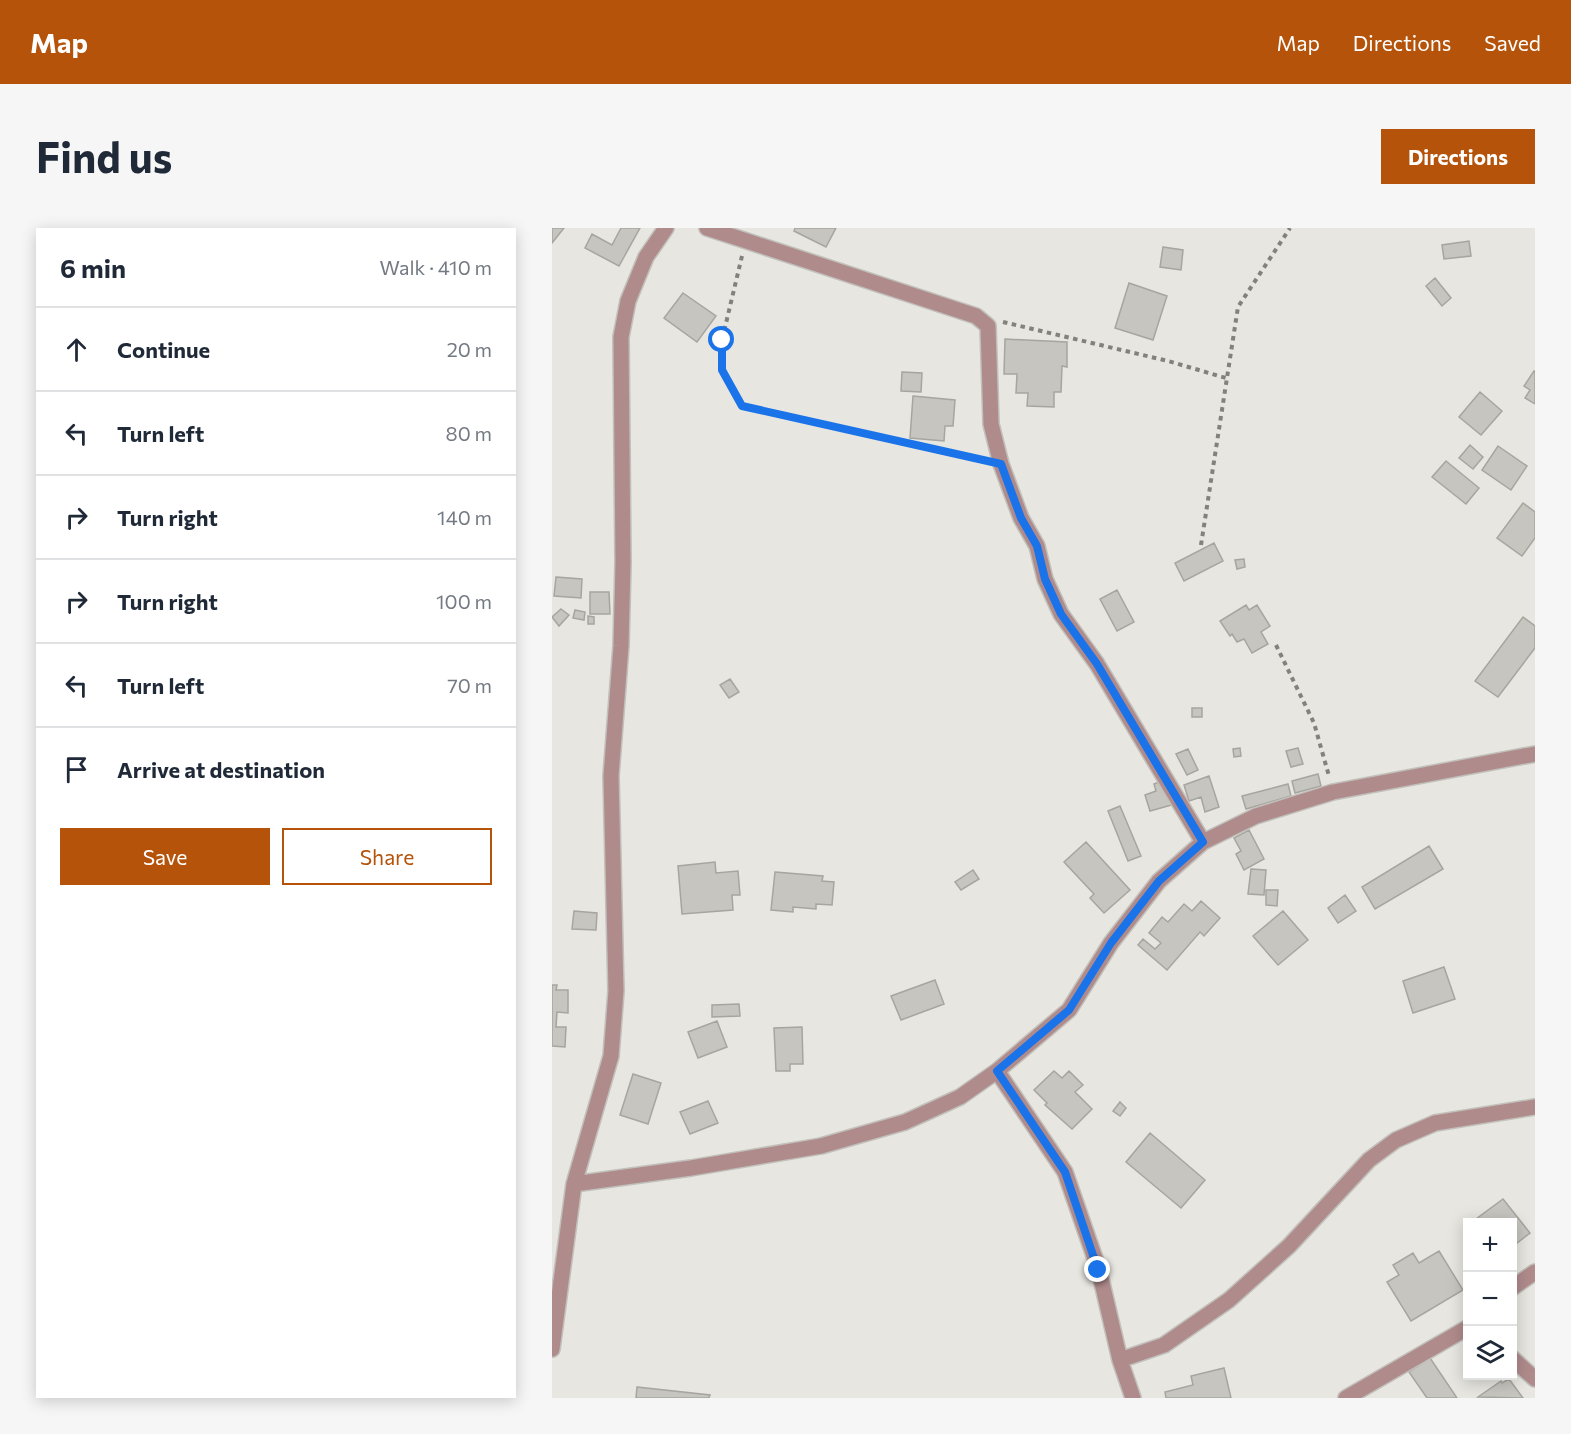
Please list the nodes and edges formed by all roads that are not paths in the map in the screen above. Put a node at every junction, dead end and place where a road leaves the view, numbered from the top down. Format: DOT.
graph roads {
  1 [pos="666,228"];
  2 [pos="707,228"];
  3 [pos="1535,754"];
  4 [pos="1203,842"];
  5 [pos="997,1071"];
  6 [pos="1535,1107"];
  7 [pos="574,1184"];
  8 [pos="1535,1272"];
  9 [pos="1517,1284"];
  10 [pos="1463,1330"];
  11 [pos="552,1349"];
  12 [pos="1120,1360"];
  13 [pos="1517,1363"];
  14 [pos="1535,1379"];
  15 [pos="1133,1398"];
  16 [pos="1346,1398"];
  1 -- 7 [label="street"];
  2 -- 4 [label="street"];
  3 -- 4 [label="street"];
  4 -- 5 [label="street"];
  5 -- 7 [label="street"];
  5 -- 12 [label="street"];
  6 -- 12 [label="street"];
  7 -- 11 [label="street"];
  8 -- 9 [label="street"];
  10 -- 16 [label="street"];
  12 -- 15 [label="street"];
  13 -- 14 [label="street"];
}
